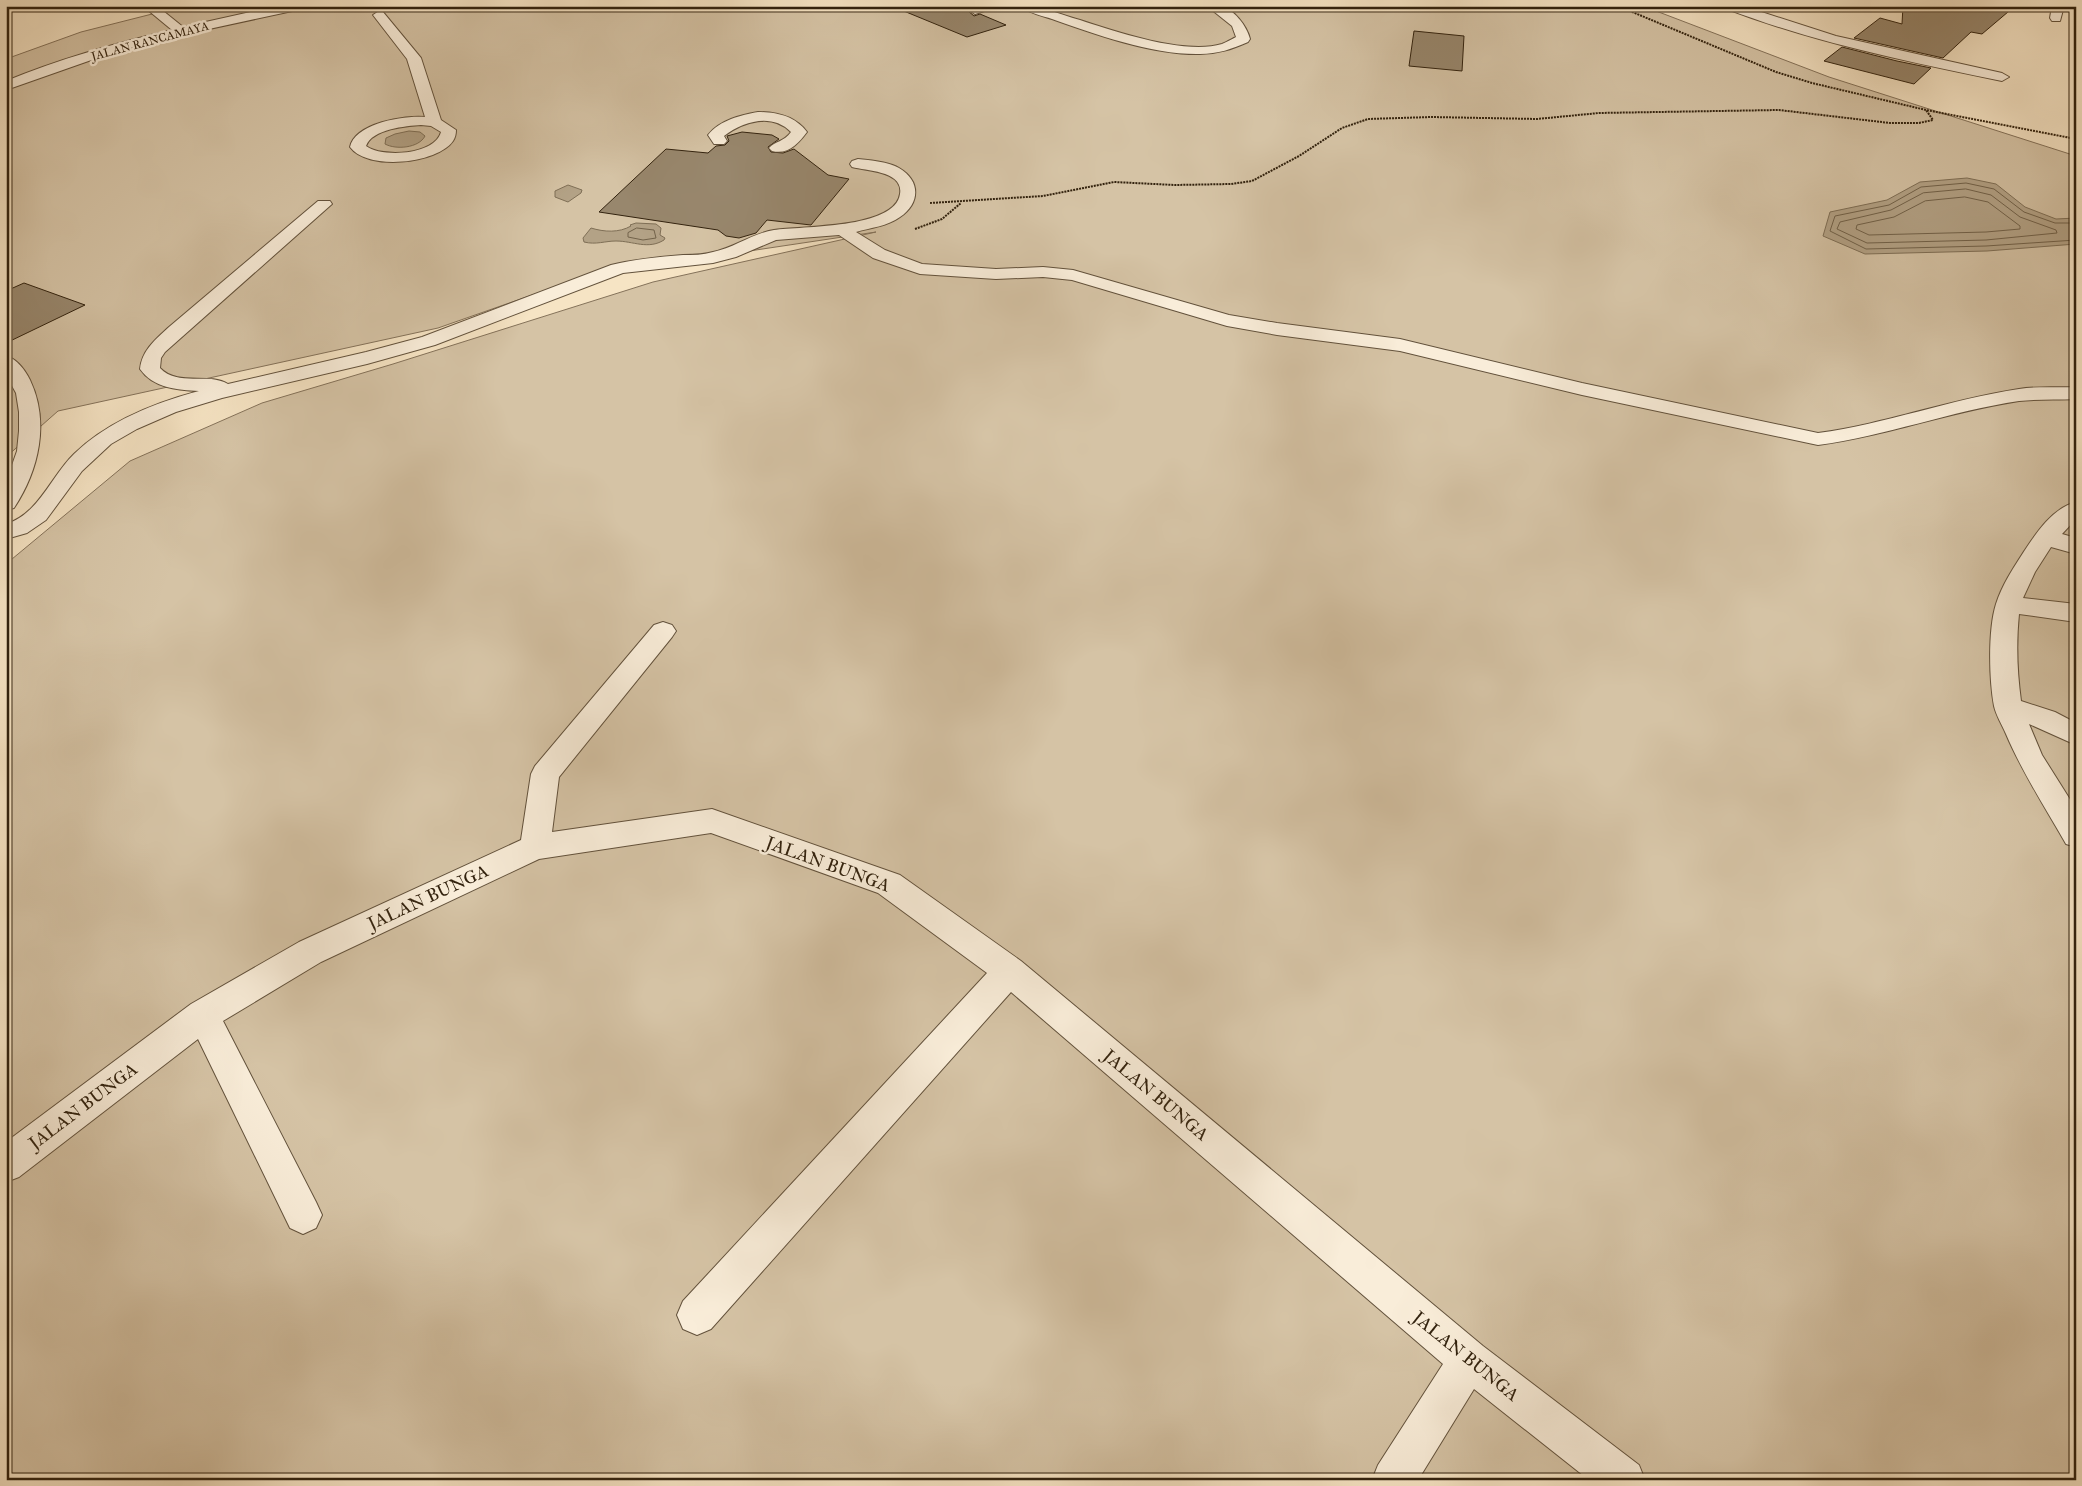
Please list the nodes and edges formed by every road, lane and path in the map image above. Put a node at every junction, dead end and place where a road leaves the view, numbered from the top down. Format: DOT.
graph roads {
  1 [pos="149,6"];
  2 [pos="261,6"];
  3 [pos="297,6"];
  4 [pos="987,6"];
  5 [pos="1027,6"];
  6 [pos="1213,6"];
  7 [pos="1618,6"];
  8 [pos="1759,6"];
  9 [pos="1735,8"];
  10 [pos="975,10"];
  11 [pos="379,15"];
  12 [pos="177,28"];
  13 [pos="6,74"];
  14 [pos="2002,77"];
  15 [pos="6,86"];
  16 [pos="1926,110"];
  17 [pos="434,122"];
  18 [pos="2076,139"];
  19 [pos="719,141"];
  20 [pos="777,148"];
  21 [pos="858,164"];
  22 [pos="907,202"];
  23 [pos="324,204"];
  24 [pos="842,230"];
  25 [pos="6,362"];
  26 [pos="236,388"];
  27 [pos="2076,393"];
  28 [pos="6,503"];
  29 [pos="2076,509"];
  30 [pos="6,532"];
  31 [pos="2047,538"];
  32 [pos="2076,546"];
  33 [pos="2008,604"];
  34 [pos="2076,613"];
  35 [pos="663,631"];
  36 [pos="2008,707"];
  37 [pos="2076,735"];
  38 [pos="2076,834"];
  39 [pos="535,847"];
  40 [pos="1010,971"];
  41 [pos="203,1015"];
  42 [pos="6,1164"];
  43 [pos="303,1215"];
  44 [pos="697,1315"];
  45 [pos="1469,1360"];
  46 [pos="1393,1480"];
  47 [pos="1624,1480"];
  1 -- 12 [label="street"];
  2 -- 12 [label="street, JALAN RANCAMAYA"];
  3 -- 12 [label="street, JALAN RANCAMAYA"];
  4 -- 10 [label="street"];
  5 -- 6 [label="street"];
  7 -- 16 [label="path"];
  8 -- 9 [label="street"];
  9 -- 14 [label="street"];
  11 -- 17 [label="street"];
  12 -- 13 [label="street, JALAN RANCAMAYA"];
  12 -- 15 [label="street, JALAN RANCAMAYA"];
  16 -- 18 [label="path"];
  16 -- 22 [label="path"];
  17 -- 17 [label="street"];
  19 -- 20 [label="street"];
  21 -- 22 [label="street"];
  22 -- 24 [label="street"];
  23 -- 26 [label="street"];
  24 -- 26 [label="street"];
  24 -- 27 [label="street"];
  25 -- 28 [label="street"];
  26 -- 30 [label="street"];
  29 -- 31 [label="street"];
  31 -- 32 [label="street"];
  31 -- 33 [label="street"];
  33 -- 34 [label="street"];
  33 -- 36 [label="street"];
  35 -- 39 [label="street"];
  36 -- 37 [label="street"];
  36 -- 38 [label="street"];
  39 -- 40 [label="street, JALAN BUNGA"];
  39 -- 41 [label="street, JALAN BUNGA"];
  40 -- 44 [label="street"];
  40 -- 45 [label="street, JALAN BUNGA"];
  41 -- 42 [label="street, JALAN BUNGA"];
  41 -- 43 [label="street"];
  45 -- 46 [label="street"];
  45 -- 47 [label="street, JALAN BUNGA"];
}
